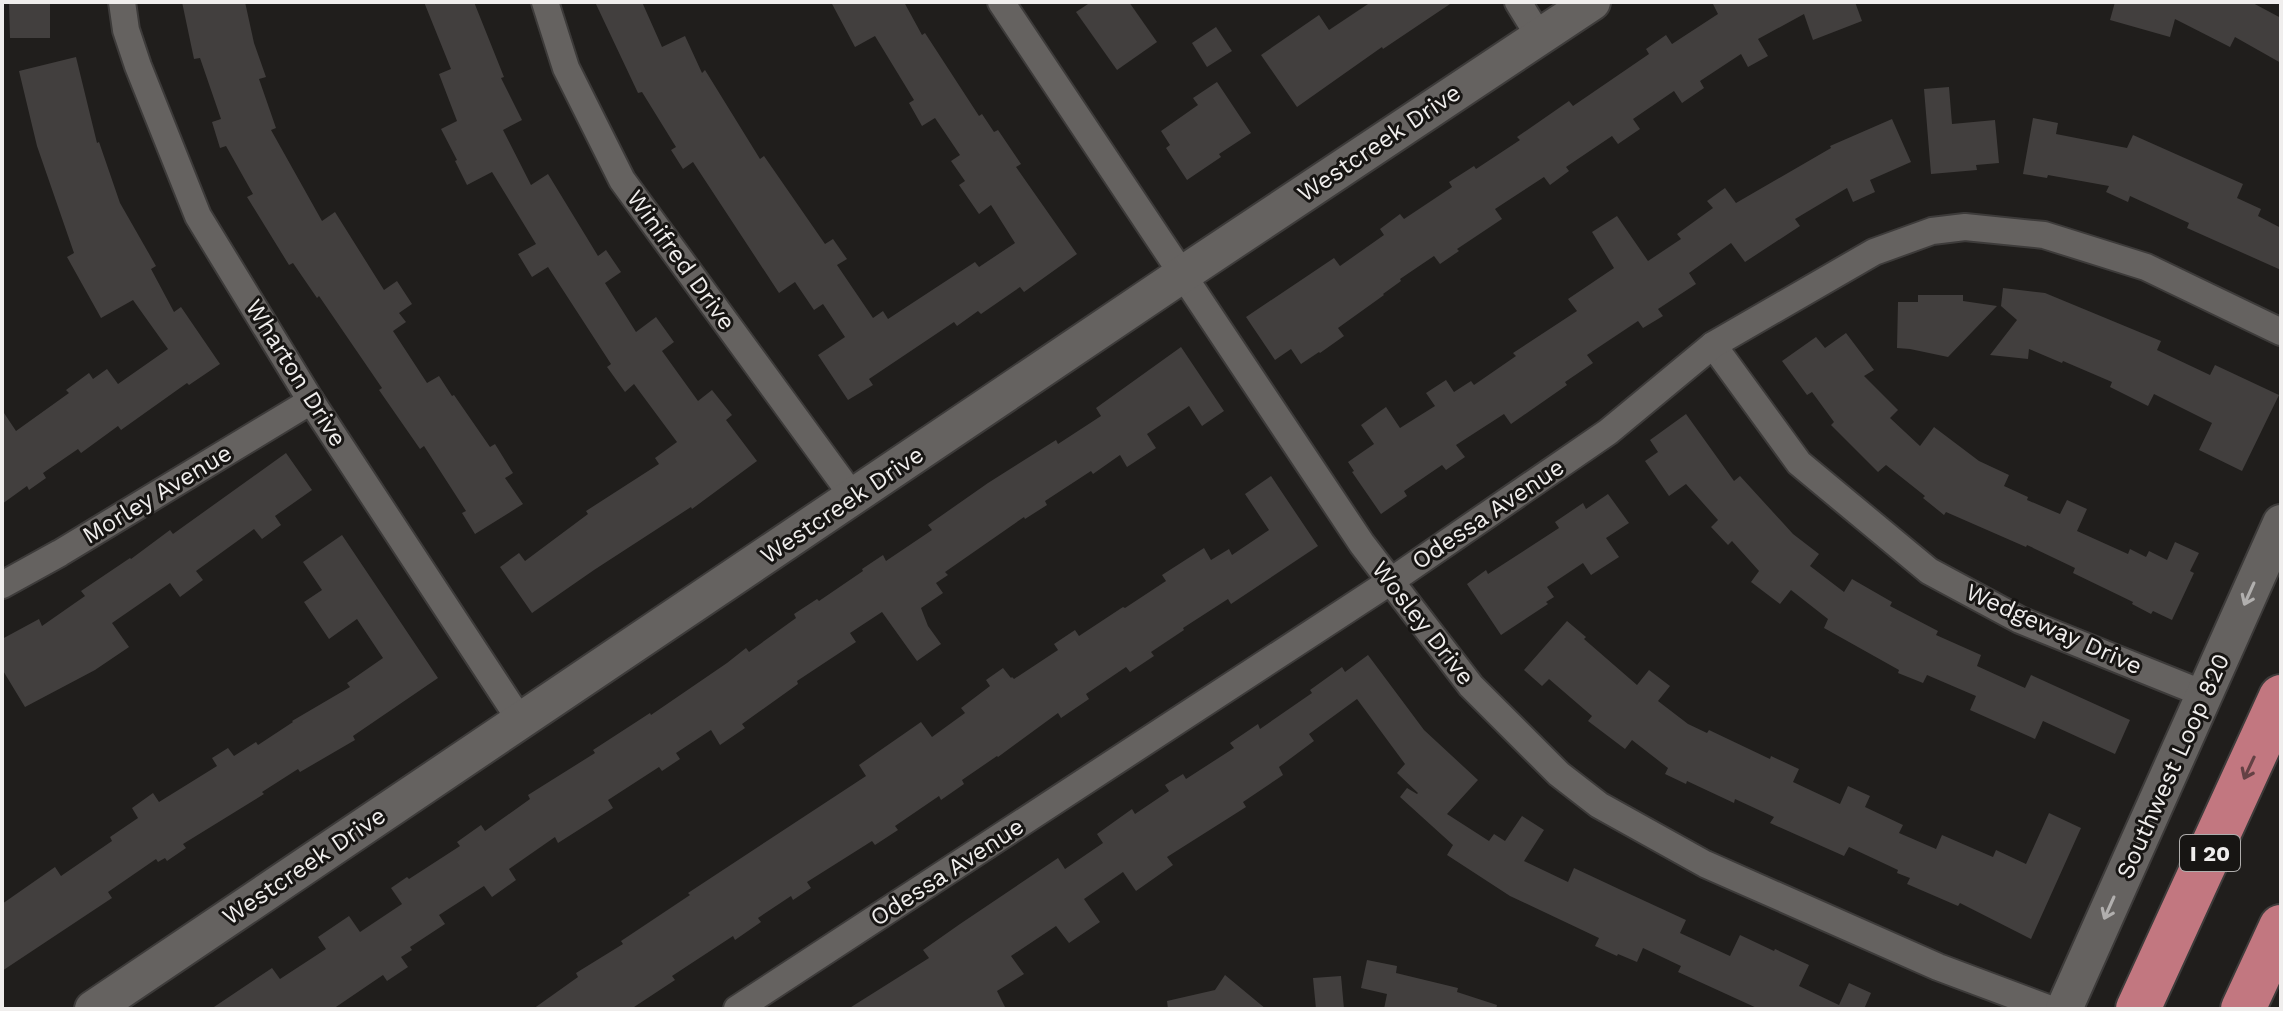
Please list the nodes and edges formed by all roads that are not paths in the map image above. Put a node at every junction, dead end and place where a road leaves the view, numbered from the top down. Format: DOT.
graph roads {
  1 [pos="122,2"];
  2 [pos="545,2"];
  3 [pos="1001,2"];
  4 [pos="1518,2"];
  5 [pos="1592,2"];
  6 [pos="1539,36"];
  7 [pos="1183,274"];
  8 [pos="2281,332"];
  9 [pos="1713,345"];
  10 [pos="311,401"];
  11 [pos="854,498"];
  12 [pos="2281,523"];
  13 [pos="1391,581"];
  14 [pos="2,585"];
  15 [pos="2204,694"];
  16 [pos="2281,697"];
  17 [pos="520,720"];
  18 [pos="2281,927"];
  19 [pos="93,1009"];
  20 [pos="737,1009"];
  21 [pos="2050,1009"];
  22 [pos="2064,1009"];
  23 [pos="2138,1009"];
  24 [pos="2243,1009"];
  1 -- 10 [label="street, Wharton Drive"];
  2 -- 11 [label="street, Winifred Drive"];
  3 -- 7 [label="street, Wosley Drive"];
  4 -- 6 [label="street"];
  5 -- 6 [label="street, Westcreek Drive"];
  6 -- 7 [label="street, Westcreek Drive"];
  7 -- 11 [label="street, Westcreek Drive"];
  7 -- 13 [label="street, Wosley Drive"];
  8 -- 9 [label="street, Odessa Avenue"];
  9 -- 13 [label="street, Odessa Avenue"];
  9 -- 15 [label="street, Wedgeway Drive"];
  10 -- 14 [label="street, Morley Avenue"];
  10 -- 17 [label="street, Wharton Drive"];
  11 -- 17 [label="street, Westcreek Drive"];
  12 -- 15 [label="street, Southwest Loop 820, one-way"];
  13 -- 20 [label="street, Odessa Avenue"];
  13 -- 21 [label="street, Wosley Drive"];
  15 -- 22 [label="street, Southwest Loop 820, one-way"];
  16 -- 23 [label="highway, I 20, one-way"];
  17 -- 19 [label="street, Westcreek Drive"];
  18 -- 24 [label="highway"];
}
